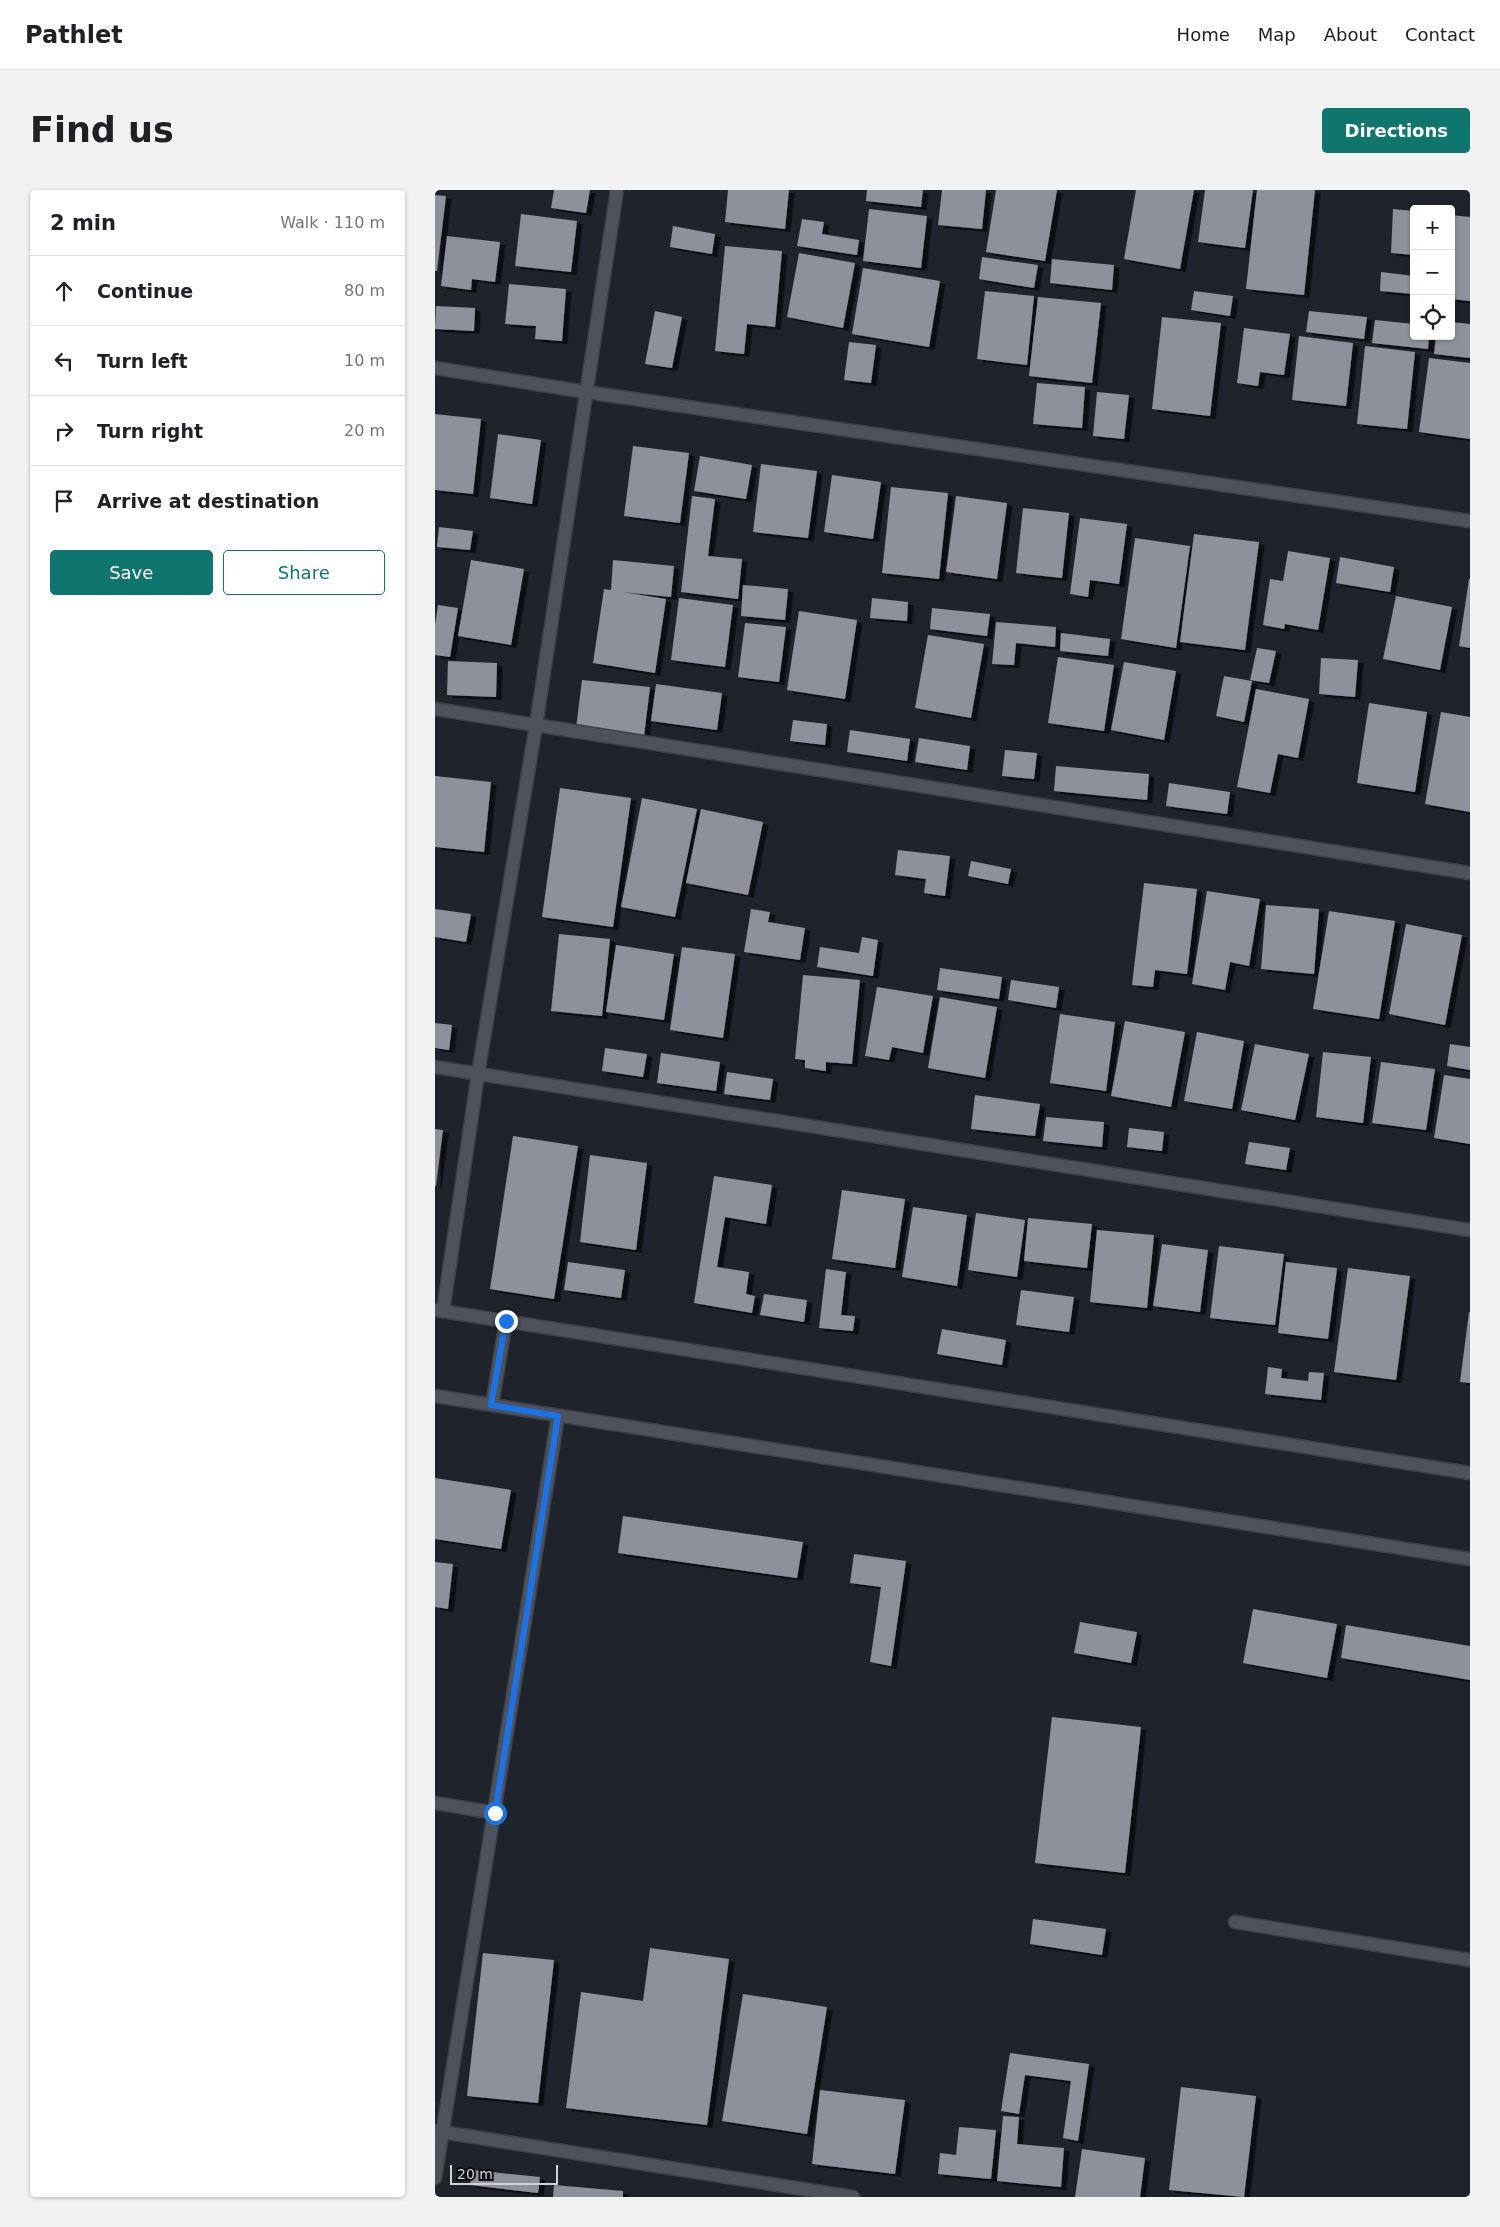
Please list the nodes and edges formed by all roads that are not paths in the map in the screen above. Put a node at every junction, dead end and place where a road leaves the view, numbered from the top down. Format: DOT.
graph roads {
  1 [pos="617,190"];
  2 [pos="435,368"];
  3 [pos="586,392"];
  4 [pos="1470,521"];
  5 [pos="435,709"];
  6 [pos="536,725"];
  7 [pos="1470,873"];
  8 [pos="435,1067"];
  9 [pos="478,1074"];
  10 [pos="1470,1230"];
  11 [pos="439,1310"];
  12 [pos="506,1321"];
  13 [pos="435,1396"];
  14 [pos="491,1405"];
  15 [pos="558,1416"];
  16 [pos="1470,1473"];
  17 [pos="1470,1559"];
  18 [pos="435,1803"];
  19 [pos="495,1813"];
  20 [pos="1235,1922"];
  21 [pos="1470,1960"];
  22 [pos="439,2131"];
  23 [pos="435,2178"];
  24 [pos="853,2197"];
  1 -- 3 [label="street"];
  2 -- 3 [label="street"];
  3 -- 4 [label="street"];
  3 -- 6 [label="street"];
  5 -- 6 [label="street"];
  6 -- 7 [label="street"];
  6 -- 9 [label="street"];
  8 -- 9 [label="street"];
  9 -- 10 [label="street"];
  9 -- 11 [label="street"];
  11 -- 12 [label="street"];
  12 -- 14 [label="street"];
  12 -- 16 [label="street"];
  13 -- 14 [label="street"];
  14 -- 15 [label="street"];
  15 -- 17 [label="street"];
  15 -- 19 [label="street"];
  18 -- 19 [label="street"];
  19 -- 22 [label="street"];
  20 -- 21 [label="street"];
  22 -- 23 [label="street"];
  22 -- 24 [label="street"];
}
